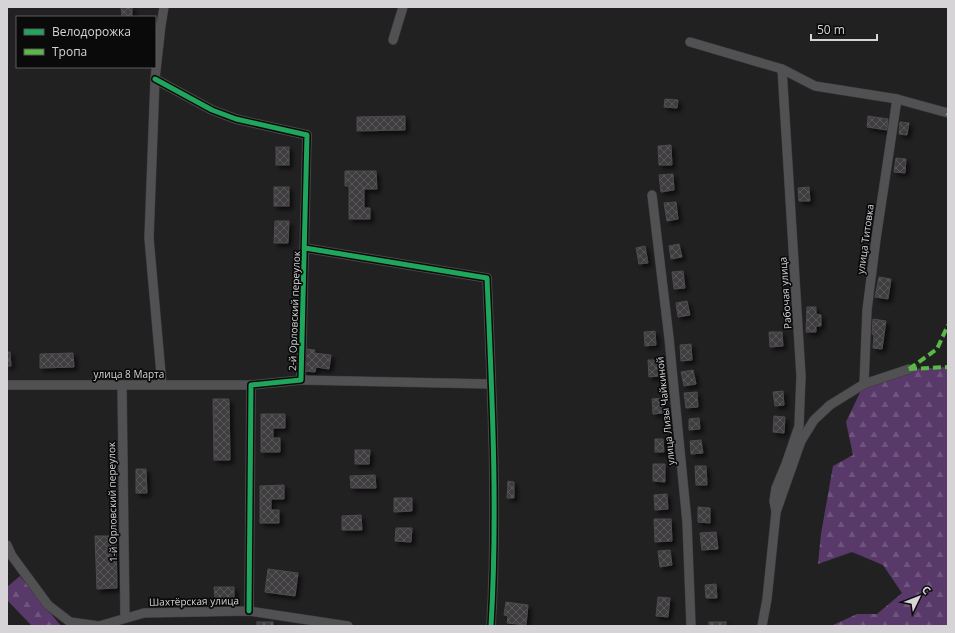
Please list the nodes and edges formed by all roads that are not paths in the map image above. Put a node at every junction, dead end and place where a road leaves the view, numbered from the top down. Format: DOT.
graph roads {
  1 [pos="164,7"];
  2 [pos="403,7"];
  3 [pos="393,40"];
  4 [pos="690,42"];
  5 [pos="782,69"];
  6 [pos="155,79"];
  7 [pos="897,99"];
  8 [pos="948,113"];
  9 [pos="652,195"];
  10 [pos="305,248"];
  11 [pos="909,369"];
  12 [pos="301,380"];
  13 [pos="491,384"];
  14 [pos="864,384"];
  15 [pos="7,385"];
  16 [pos="122,385"];
  17 [pos="162,385"];
  18 [pos="252,385"];
  19 [pos="776,512"];
  20 [pos="7,545"];
  21 [pos="249,611"];
  22 [pos="125,618"];
  23 [pos="348,626"];
  24 [pos="491,626"];
  25 [pos="691,626"];
  26 [pos="762,626"];
  1 -- 6 [label="street"];
  2 -- 3 [label="street"];
  4 -- 5 [label="street"];
  5 -- 7 [label="street"];
  5 -- 19 [label="street, Рабочая улица"];
  6 -- 10 [label="street, 2-й Орловский переулок"];
  6 -- 17 [label="street"];
  7 -- 8 [label="street"];
  7 -- 14 [label="street, улица Титовка"];
  9 -- 25 [label="street, улица Лизы Чайкиной"];
  10 -- 12 [label="street, 2-й Орловский переулок"];
  10 -- 13 [label="street"];
  11 -- 14 [label="street"];
  12 -- 13 [label="street"];
  12 -- 18 [label="street, 2-й Орловский переулок"];
  13 -- 24 [label="street"];
  14 -- 19 [label="street"];
  15 -- 16 [label="street, улица 8 Марта"];
  16 -- 17 [label="street, улица 8 Марта"];
  16 -- 22 [label="street, 1-й Орловский переулок"];
  17 -- 18 [label="street, улица 8 Марта"];
  18 -- 21 [label="street"];
  19 -- 26 [label="street"];
  20 -- 22 [label="street, Шахтёрская улица"];
  21 -- 22 [label="street, Шахтёрская улица"];
  21 -- 23 [label="street, Шахтёрская улица"];
}
